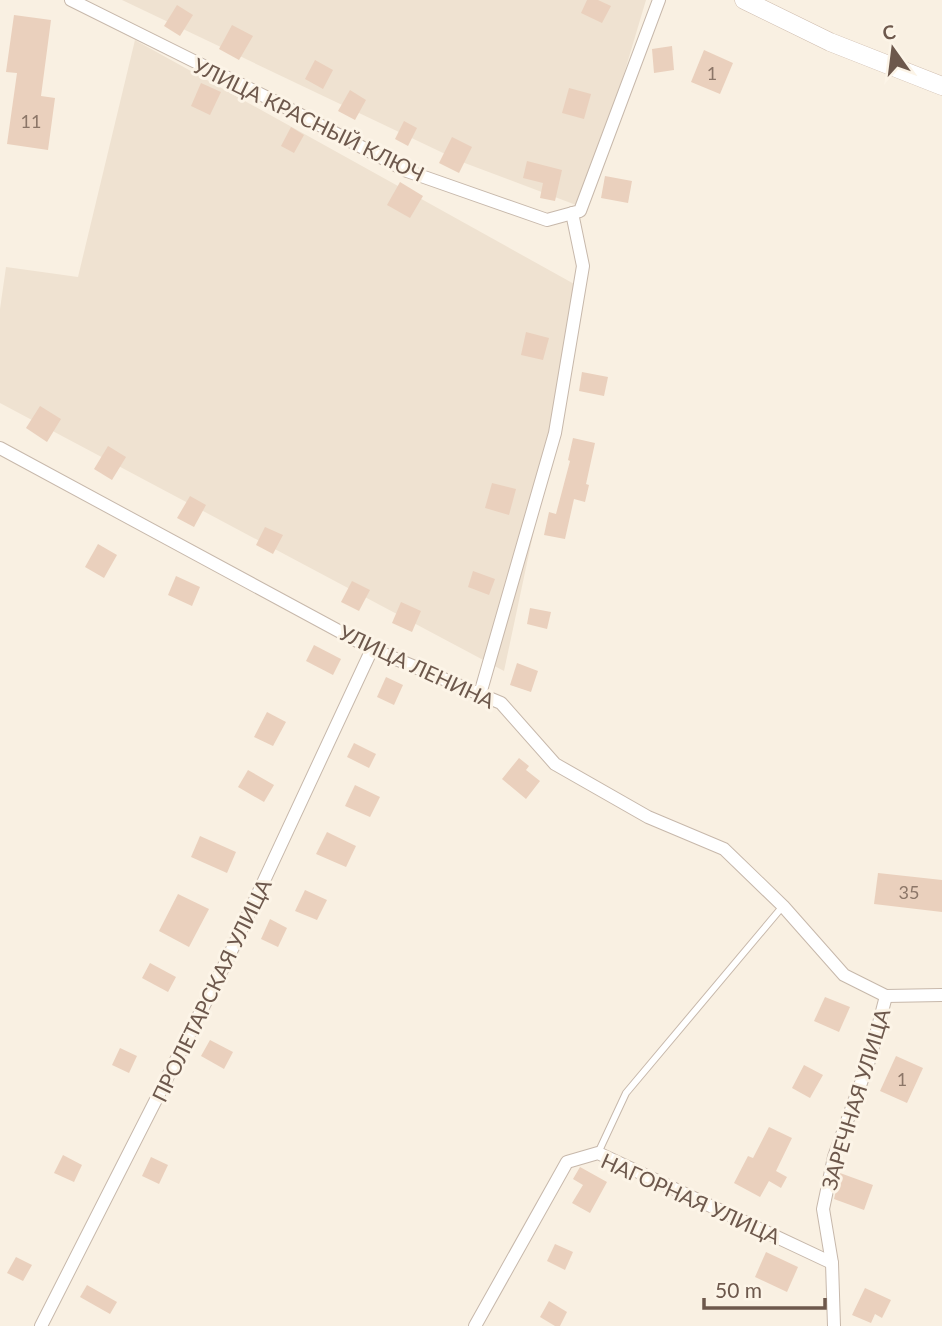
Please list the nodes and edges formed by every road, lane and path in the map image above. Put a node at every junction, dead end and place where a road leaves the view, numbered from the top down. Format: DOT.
graph roads {
  1 [pos="71,0"];
  2 [pos="659,0"];
  3 [pos="744,0"];
  4 [pos="942,86"];
  5 [pos="572,214"];
  6 [pos="0,447"];
  7 [pos="372,649"];
  8 [pos="480,694"];
  9 [pos="783,906"];
  10 [pos="942,995"];
  11 [pos="886,996"];
  12 [pos="598,1153"];
  13 [pos="832,1263"];
  14 [pos="41,1326"];
  15 [pos="475,1326"];
  16 [pos="834,1326"];
  1 -- 5 [label="street, УЛИЦА КРАСНЫЙ КЛЮЧ"];
  2 -- 5 [label="street"];
  3 -- 4 [label="street"];
  5 -- 8 [label="street"];
  6 -- 7 [label="street, УЛИЦА ЛЕНИНА"];
  7 -- 8 [label="street, УЛИЦА ЛЕНИНА"];
  7 -- 14 [label="street, ПРОЛЕТАРСКАЯ УЛИЦА"];
  8 -- 9 [label="street, УЛИЦА ЛЕНИНА"];
  9 -- 11 [label="street, УЛИЦА ЛЕНИНА"];
  9 -- 12 [label="lane"];
  10 -- 11 [label="street, УЛИЦА ЛЕНИНА"];
  11 -- 13 [label="street, ЗАРЕЧНАЯ УЛИЦА"];
  12 -- 13 [label="street, НАГОРНАЯ УЛИЦА"];
  12 -- 15 [label="street, НАГОРНАЯ УЛИЦА"];
  13 -- 16 [label="street, ЗАРЕЧНАЯ УЛИЦА"];
}
